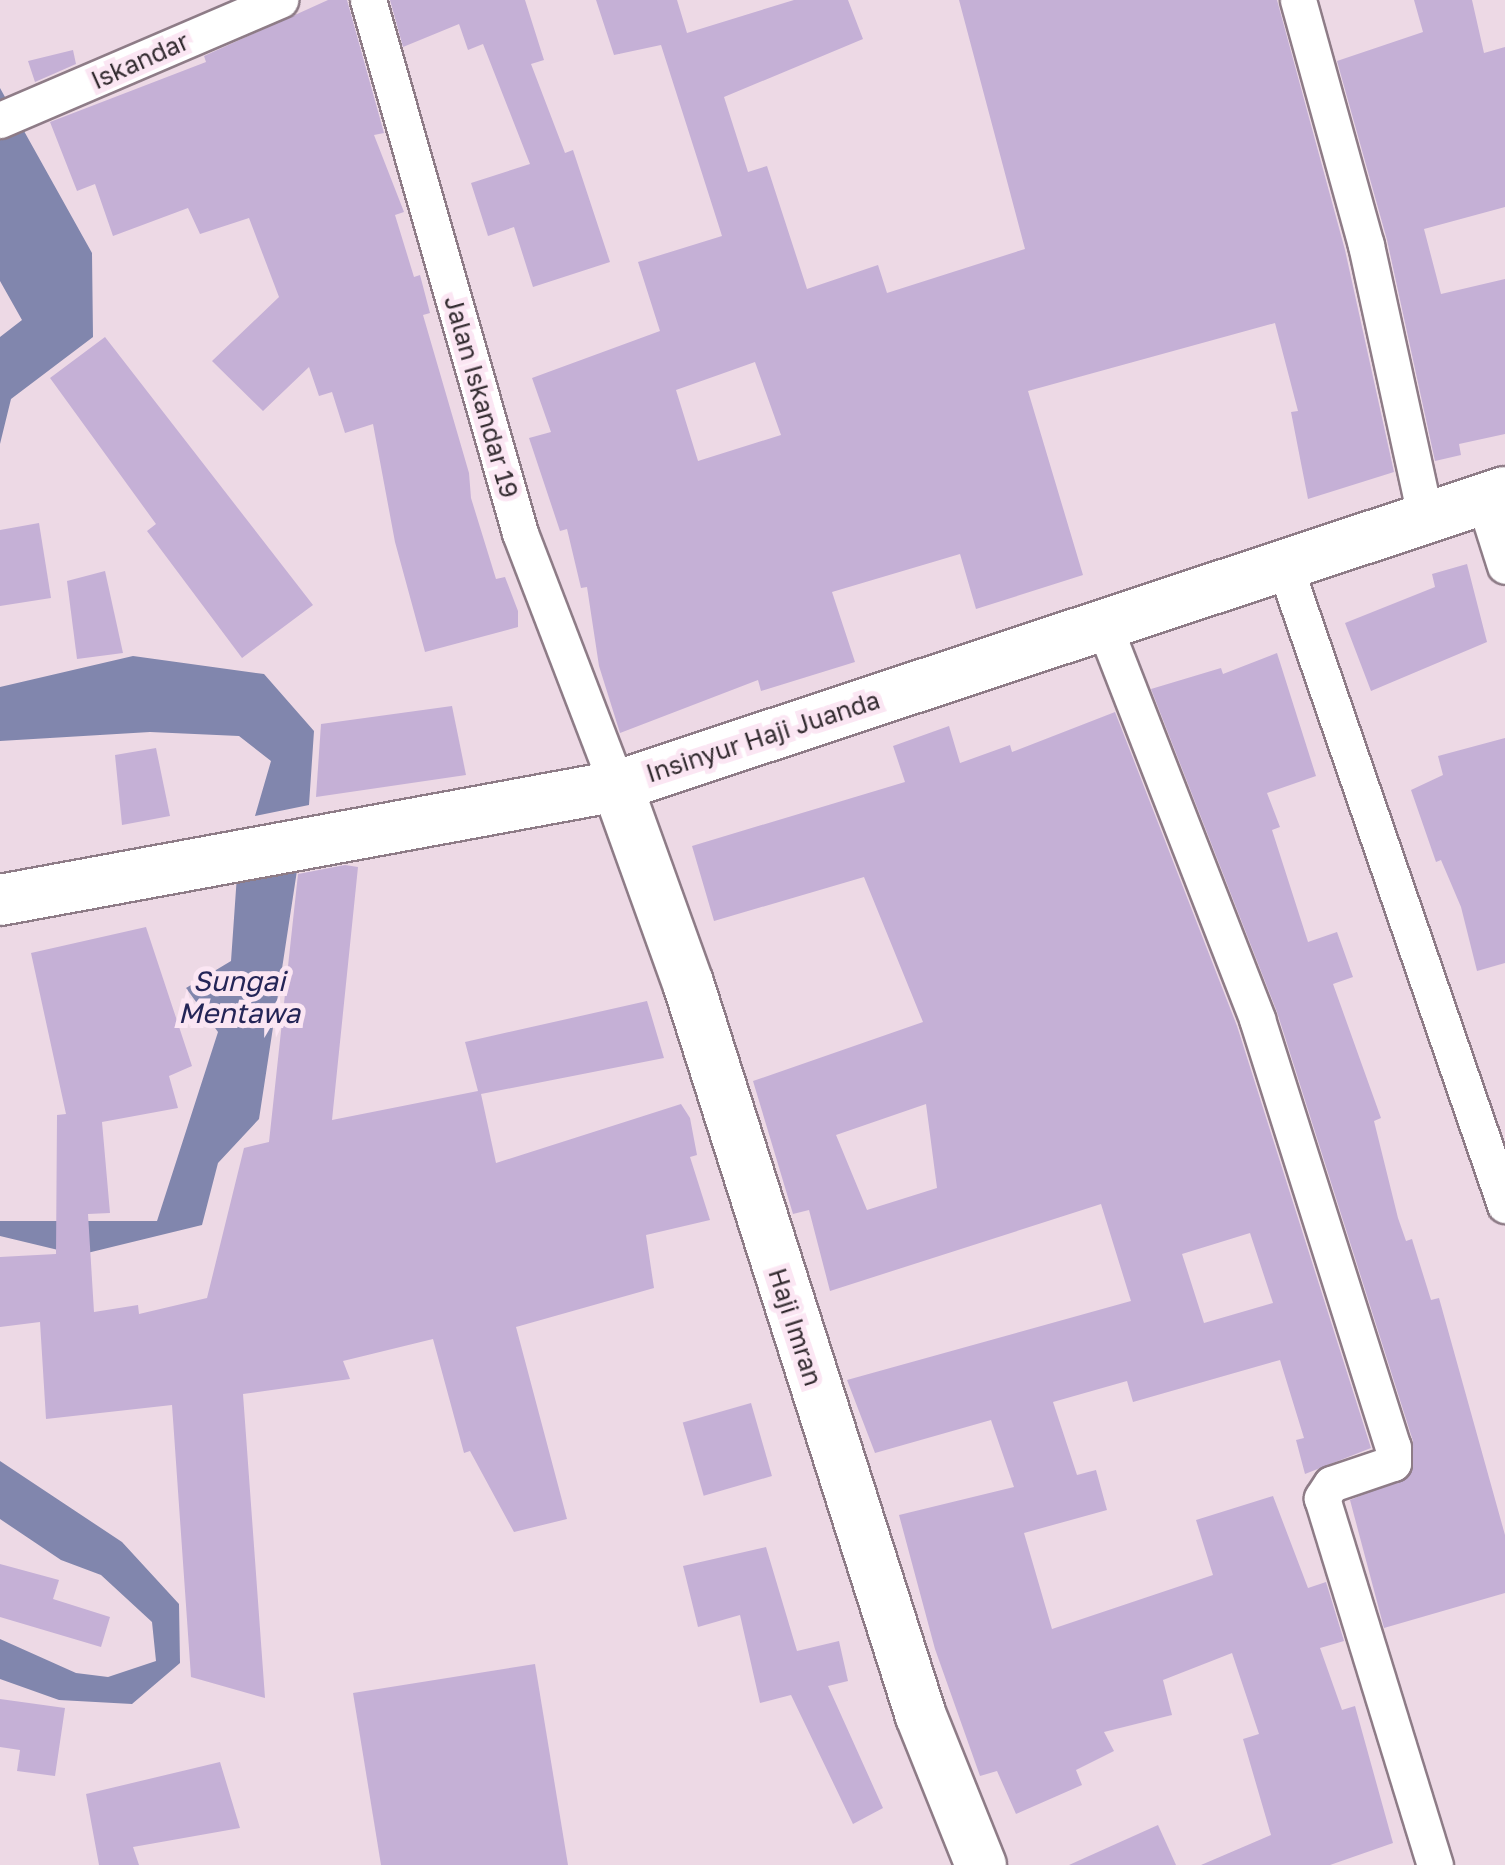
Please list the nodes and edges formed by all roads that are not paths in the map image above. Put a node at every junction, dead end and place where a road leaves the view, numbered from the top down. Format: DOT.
graph roads {
  1 [pos="280,0"];
  2 [pos="368,0"];
  3 [pos="1298,0"];
  4 [pos="0,120"];
  5 [pos="1494,496"];
  6 [pos="1426,521"];
  7 [pos="1505,566"];
  8 [pos="1285,567"];
  9 [pos="1104,626"];
  10 [pos="617,786"];
  11 [pos="0,900"];
  12 [pos="1505,1204"];
  13 [pos="980,1865"];
  14 [pos="1435,1865"];
  1 -- 4 [label="street, Iskandar"];
  2 -- 10 [label="street, Jalan Iskandar 19"];
  3 -- 6 [label="street"];
  5 -- 6 [label="street, Insinyur Haji Juanda"];
  5 -- 7 [label="street"];
  6 -- 8 [label="street, Insinyur Haji Juanda"];
  8 -- 9 [label="street, Insinyur Haji Juanda"];
  8 -- 12 [label="street"];
  9 -- 10 [label="street, Insinyur Haji Juanda"];
  9 -- 14 [label="street"];
  10 -- 11 [label="street, Insinyur Haji Juanda"];
  10 -- 13 [label="street, Haji Imran"];
}
